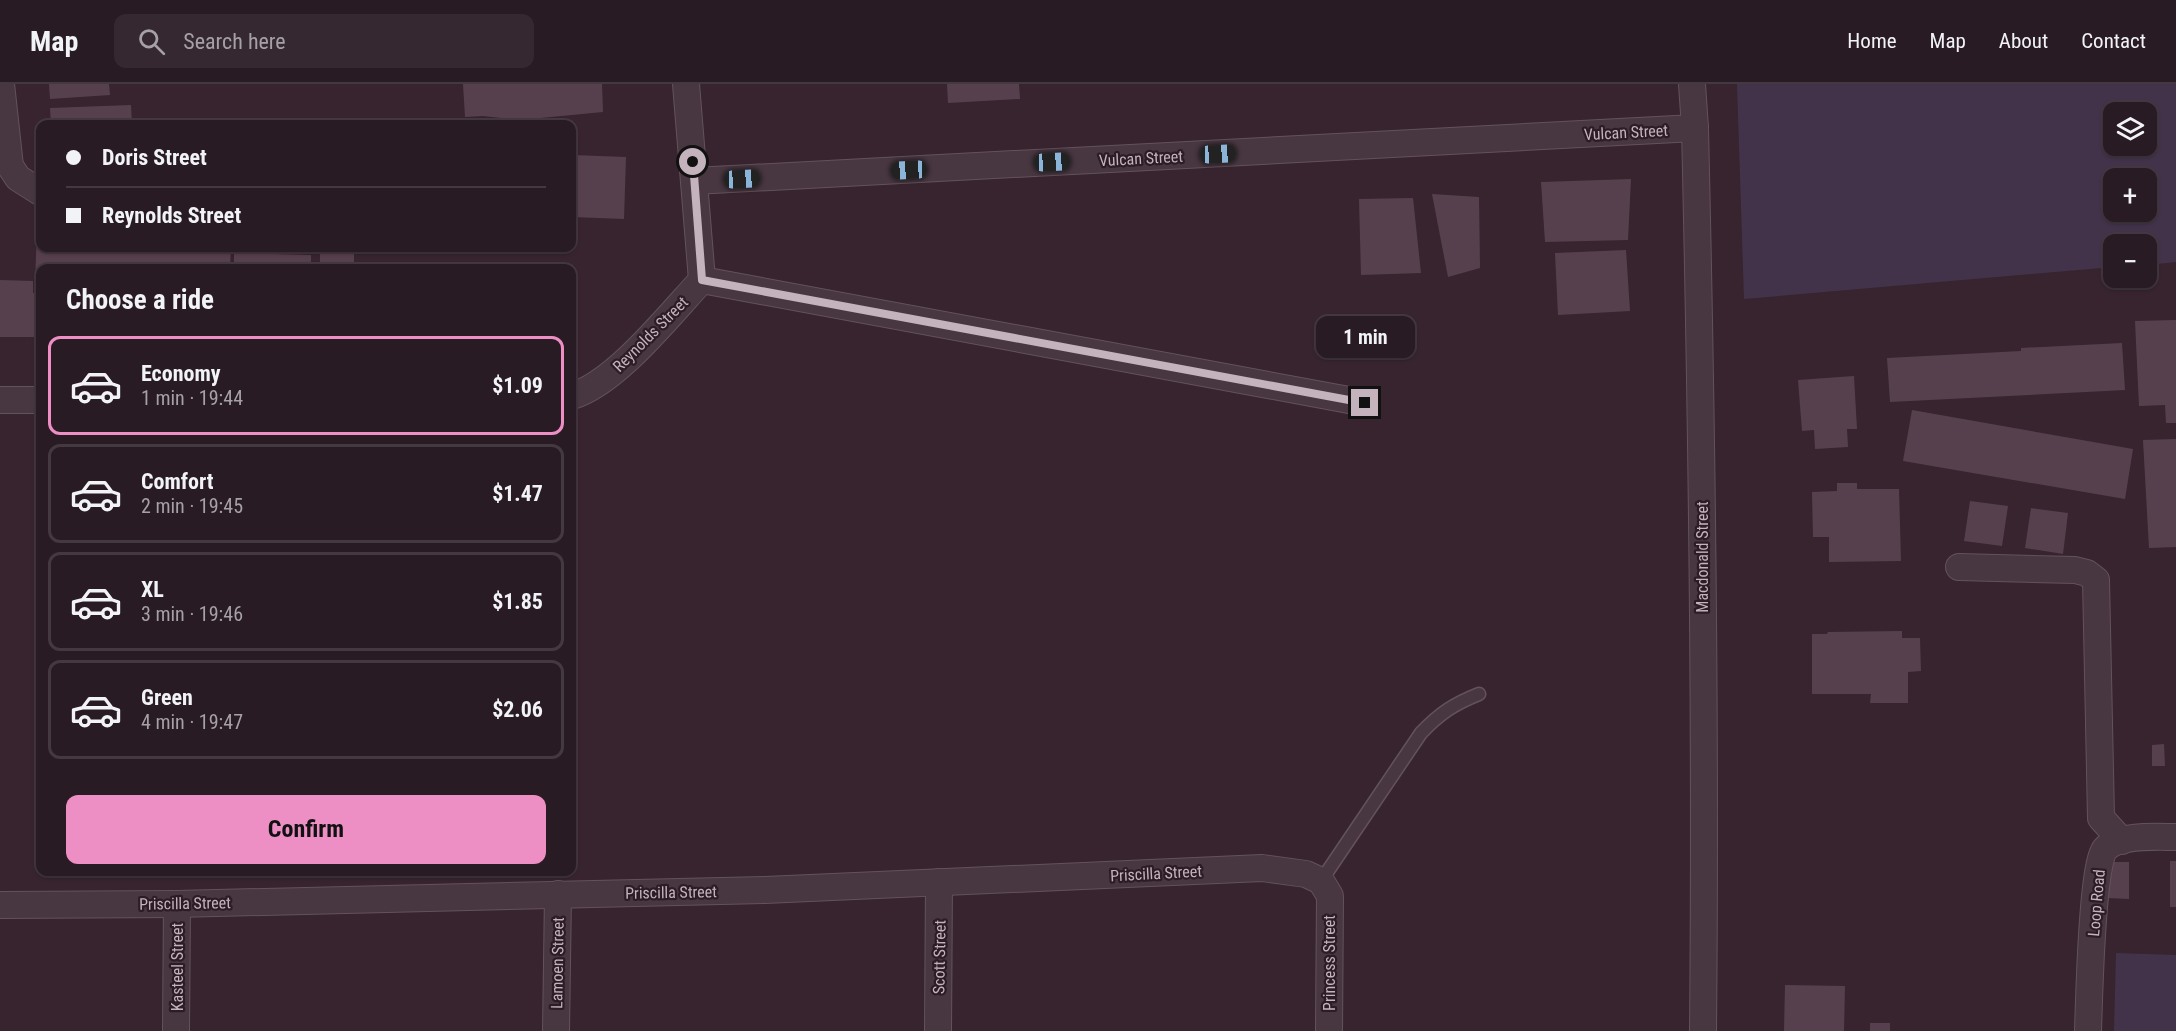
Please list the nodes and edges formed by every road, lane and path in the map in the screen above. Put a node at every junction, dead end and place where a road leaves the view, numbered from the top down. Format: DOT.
graph roads {
  1 [pos="1,84"];
  2 [pos="686,84"];
  3 [pos="1692,84"];
  4 [pos="1695,128"];
  5 [pos="3,133"];
  6 [pos="694,181"];
  7 [pos="36,189"];
  8 [pos="702,280"];
  9 [pos="576,394"];
  10 [pos="0,400"];
  11 [pos="36,400"];
  12 [pos="1365,403"];
  13 [pos="1959,567"];
  14 [pos="1479,694"];
  15 [pos="2176,837"];
  16 [pos="2122,841"];
  17 [pos="939,882"];
  18 [pos="1326,888"];
  19 [pos="558,894"];
  20 [pos="177,903"];
  21 [pos="0,904"];
  22 [pos="176,1031"];
  23 [pos="556,1031"];
  24 [pos="938,1031"];
  25 [pos="1329,1031"];
  26 [pos="1703,1031"];
  27 [pos="2088,1031"];
  1 -- 5 [label="street"];
  2 -- 6 [label="street"];
  3 -- 4 [label="street, Macdonald Street"];
  4 -- 6 [label="street, Vulcan Street"];
  4 -- 26 [label="street, Macdonald Street"];
  5 -- 7 [label="street"];
  6 -- 8 [label="street"];
  8 -- 9 [label="street, Reynolds Street"];
  8 -- 12 [label="street"];
  10 -- 11 [label="street"];
  13 -- 16 [label="street"];
  14 -- 18 [label="lane"];
  15 -- 16 [label="street"];
  16 -- 27 [label="street, Loop Road"];
  17 -- 18 [label="street, Priscilla Street"];
  17 -- 19 [label="street, Priscilla Street"];
  17 -- 24 [label="street, Scott Street"];
  18 -- 25 [label="street, Princess Street"];
  19 -- 20 [label="street, Priscilla Street"];
  19 -- 23 [label="street, Lamoen Street"];
  20 -- 21 [label="street, Priscilla Street"];
  20 -- 22 [label="street, Kasteel Street"];
}
